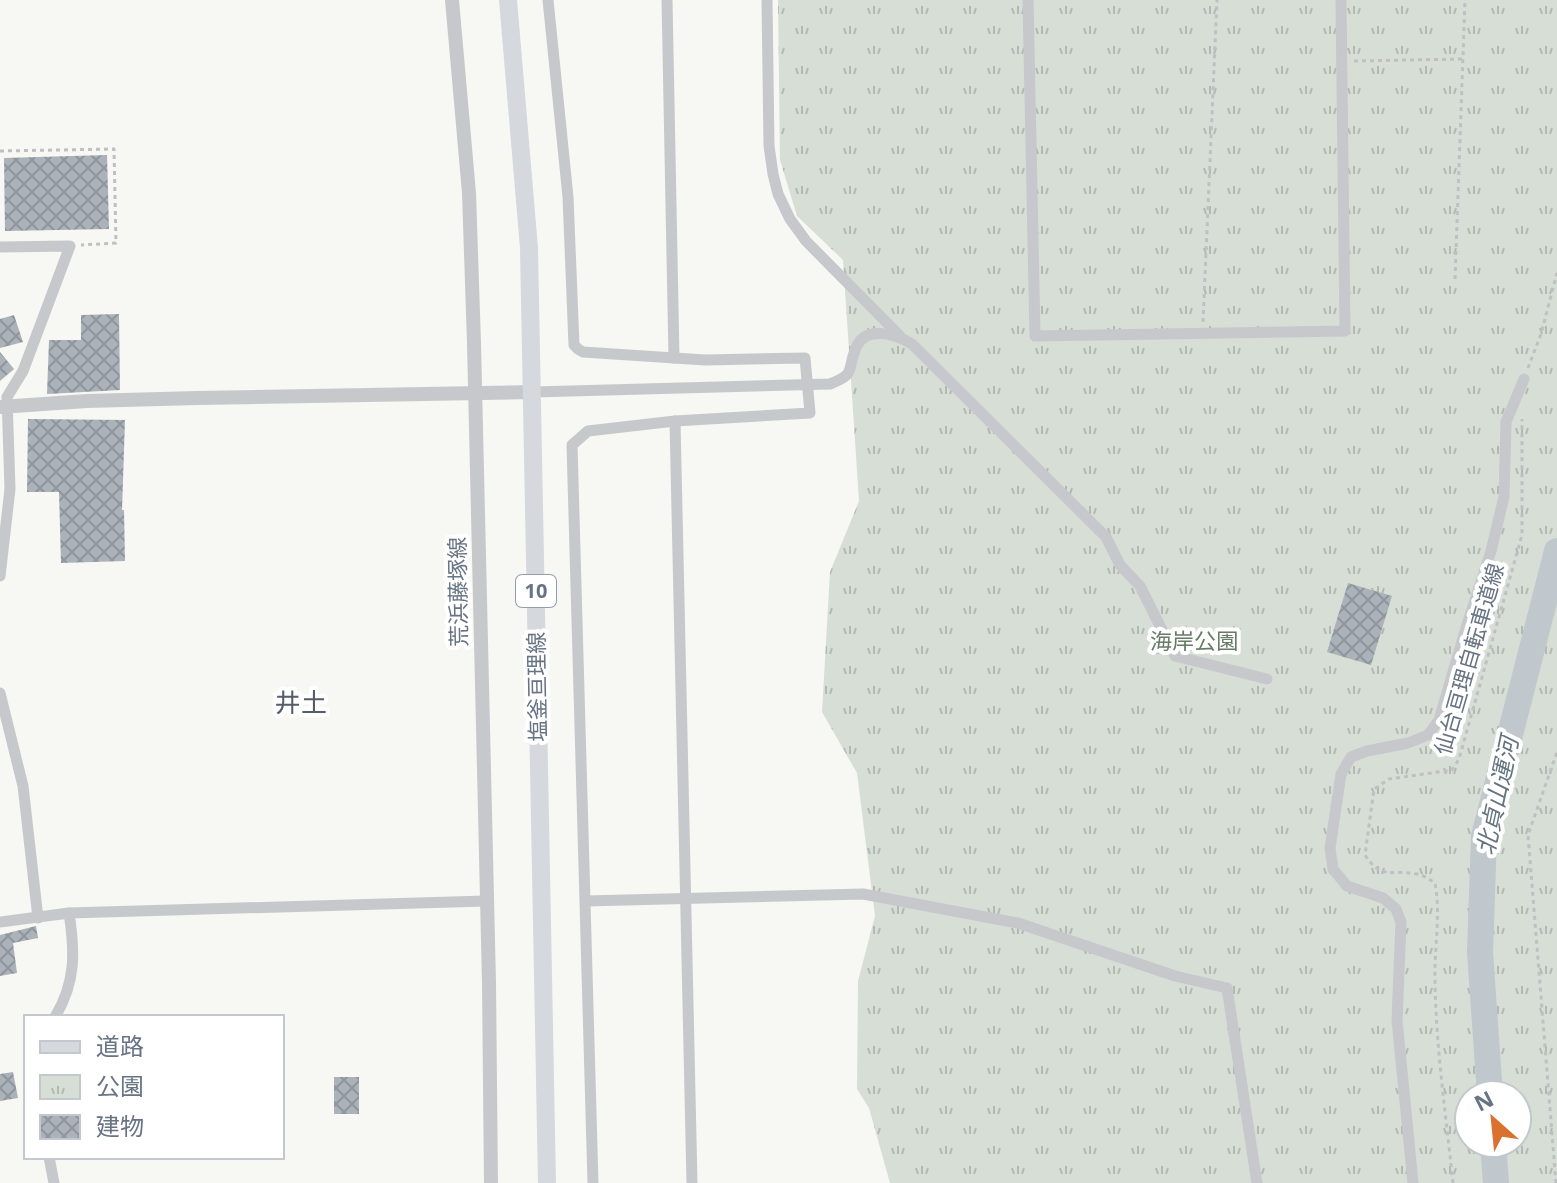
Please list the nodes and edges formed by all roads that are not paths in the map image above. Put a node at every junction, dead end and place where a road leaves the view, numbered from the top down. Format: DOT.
graph roads {
  1 [pos="452,0"];
  2 [pos="508,0"];
  3 [pos="548,0"];
  4 [pos="667,0"];
  5 [pos="767,0"];
  6 [pos="1028,0"];
  7 [pos="1341,0"];
  8 [pos="0,247"];
  9 [pos="903,339"];
  10 [pos="674,358"];
  11 [pos="1524,379"];
  12 [pos="807,385"];
  13 [pos="533,392"];
  14 [pos="3,407"];
  15 [pos="675,421"];
  16 [pos="0,576"];
  17 [pos="1267,679"];
  18 [pos="0,693"];
  19 [pos="686,899"];
  20 [pos="486,901"];
  21 [pos="586,901"];
  22 [pos="69,913"];
  23 [pos="38,918"];
  24 [pos="0,922"];
  25 [pos="56,1015"];
  26 [pos="49,1159"];
  27 [pos="54,1183"];
  28 [pos="491,1183"];
  29 [pos="547,1183"];
  30 [pos="593,1183"];
  31 [pos="692,1183"];
  32 [pos="1257,1183"];
  33 [pos="1413,1183"];
  1 -- 20 [label="street, 荒浜藤塚線"];
  2 -- 13 [label="main road, 塩釜亘理線 / 10"];
  3 -- 10 [label="street"];
  4 -- 10 [label="street"];
  5 -- 9 [label="street"];
  6 -- 7 [label="street"];
  8 -- 14 [label="street"];
  9 -- 12 [label="street"];
  9 -- 17 [label="street"];
  10 -- 12 [label="street"];
  11 -- 33 [label="street"];
  12 -- 13 [label="street"];
  12 -- 15 [label="street"];
  13 -- 14 [label="street"];
  13 -- 29 [label="main road, 塩釜亘理線 / 10"];
  14 -- 16 [label="street"];
  15 -- 19 [label="street"];
  15 -- 21 [label="street"];
  18 -- 23 [label="street"];
  19 -- 21 [label="street"];
  19 -- 31 [label="street"];
  19 -- 32 [label="street"];
  20 -- 22 [label="street"];
  20 -- 28 [label="street, 荒浜藤塚線"];
  21 -- 30 [label="street"];
  22 -- 23 [label="street"];
  22 -- 25 [label="street"];
  23 -- 24 [label="street"];
  26 -- 27 [label="street"];
}
